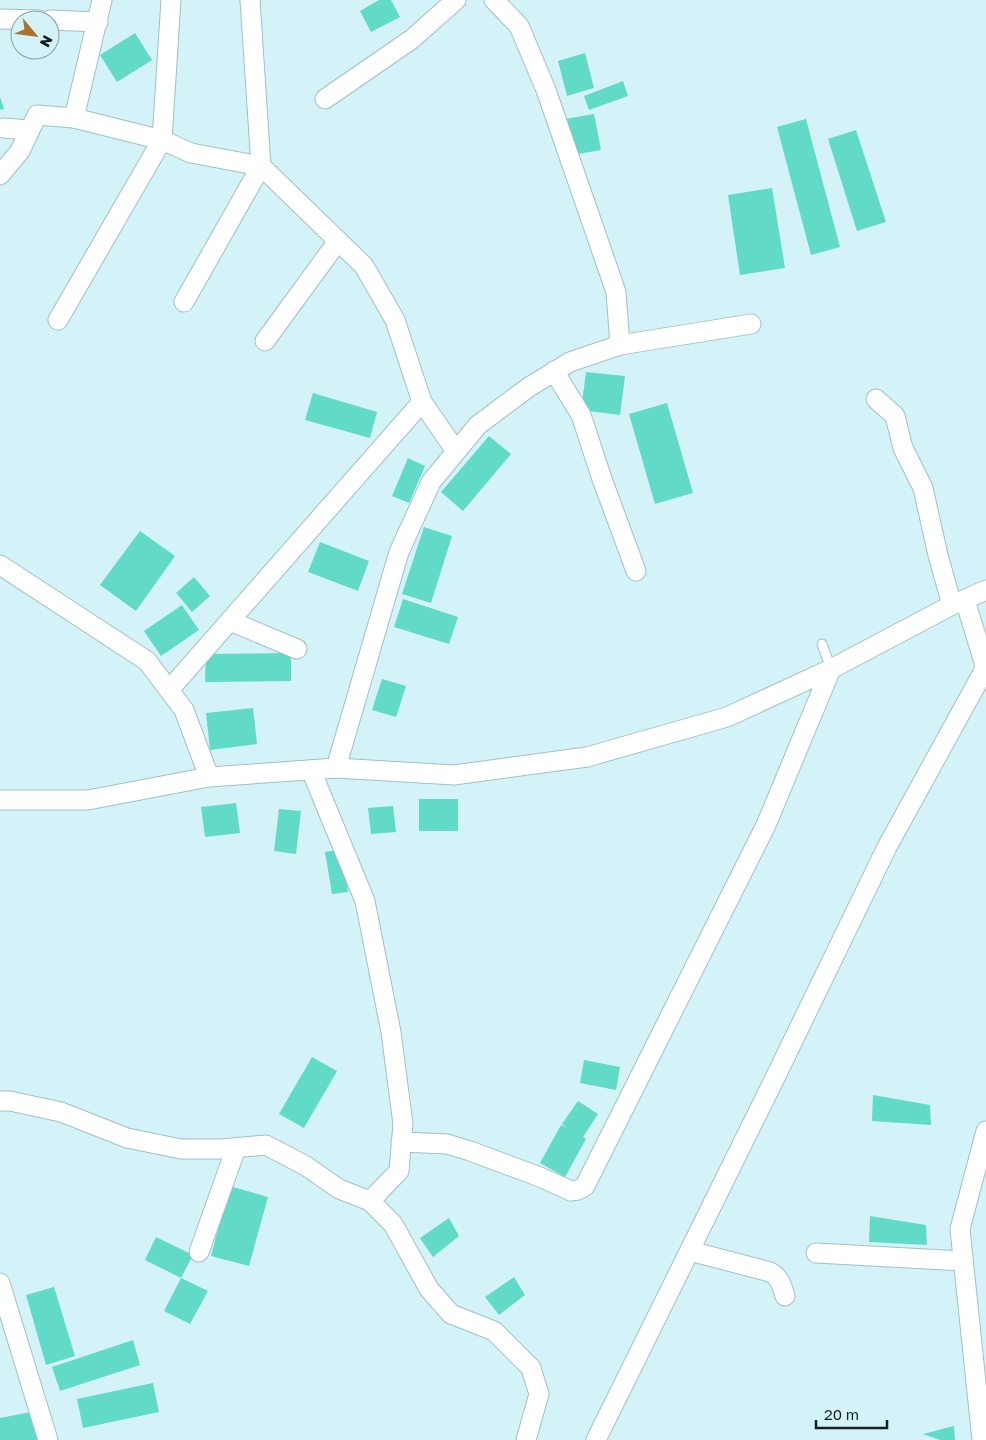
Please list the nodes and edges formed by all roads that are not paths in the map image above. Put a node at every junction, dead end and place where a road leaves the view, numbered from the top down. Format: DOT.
graph roads {
  1 [pos="102,0"];
  2 [pos="171,0"];
  3 [pos="250,0"];
  4 [pos="456,0"];
  5 [pos="494,0"];
  6 [pos="60,20"];
  7 [pos="98,22"];
  8 [pos="325,99"];
  9 [pos="74,118"];
  10 [pos="3,128"];
  11 [pos="30,130"];
  12 [pos="162,140"];
  13 [pos="261,166"];
  14 [pos="0,175"];
  15 [pos="338,241"];
  16 [pos="184,302"];
  17 [pos="58,320"];
  18 [pos="751,324"];
  19 [pos="265,341"];
  20 [pos="620,345"];
  21 [pos="554,372"];
  22 [pos="876,400"];
  23 [pos="422,402"];
  24 [pos="456,451"];
  25 [pos="0,565"];
  26 [pos="636,571"];
  27 [pos="986,590"];
  28 [pos="958,603"];
  29 [pos="230,622"];
  30 [pos="822,644"];
  31 [pos="297,649"];
  32 [pos="986,668"];
  33 [pos="831,669"];
  34 [pos="169,690"];
  35 [pos="336,768"];
  36 [pos="311,770"];
  37 [pos="209,777"];
  38 [pos="0,800"];
  39 [pos="0,1101"];
  40 [pos="986,1131"];
  41 [pos="401,1142"];
  42 [pos="236,1148"];
  43 [pos="370,1201"];
  44 [pos="690,1251"];
  45 [pos="199,1252"];
  46 [pos="816,1252"];
  47 [pos="963,1262"];
  48 [pos="0,1283"];
  49 [pos="785,1296"];
  50 [pos="48,1440"];
  51 [pos="526,1440"];
  52 [pos="596,1440"];
  53 [pos="982,1440"];
  1 -- 7 [label="street"];
  2 -- 12 [label="street"];
  3 -- 13 [label="street"];
  4 -- 8 [label="street"];
  5 -- 20 [label="street"];
  6 -- 7 [label="street"];
  7 -- 9 [label="street"];
  9 -- 11 [label="street"];
  9 -- 12 [label="street"];
  10 -- 11 [label="street"];
  11 -- 14 [label="street"];
  12 -- 13 [label="street"];
  12 -- 17 [label="street"];
  13 -- 15 [label="street"];
  13 -- 16 [label="street"];
  15 -- 19 [label="street"];
  15 -- 23 [label="street"];
  18 -- 20 [label="street"];
  20 -- 21 [label="street"];
  21 -- 24 [label="street"];
  21 -- 26 [label="street"];
  22 -- 28 [label="street"];
  23 -- 24 [label="street"];
  23 -- 29 [label="street"];
  24 -- 35 [label="street"];
  25 -- 34 [label="street"];
  27 -- 28 [label="street"];
  28 -- 32 [label="street"];
  28 -- 33 [label="street"];
  29 -- 31 [label="street"];
  29 -- 34 [label="street"];
  30 -- 33 [label="lane"];
  32 -- 44 [label="street"];
  33 -- 35 [label="street"];
  33 -- 41 [label="street"];
  34 -- 37 [label="street"];
  35 -- 36 [label="street"];
  36 -- 37 [label="street"];
  36 -- 41 [label="street"];
  37 -- 38 [label="street"];
  39 -- 42 [label="street"];
  40 -- 47 [label="street"];
  41 -- 43 [label="street"];
  42 -- 43 [label="street"];
  42 -- 45 [label="street"];
  43 -- 51 [label="street"];
  44 -- 49 [label="street"];
  44 -- 52 [label="street"];
  46 -- 47 [label="street"];
  47 -- 53 [label="street"];
  48 -- 50 [label="street"];
}
